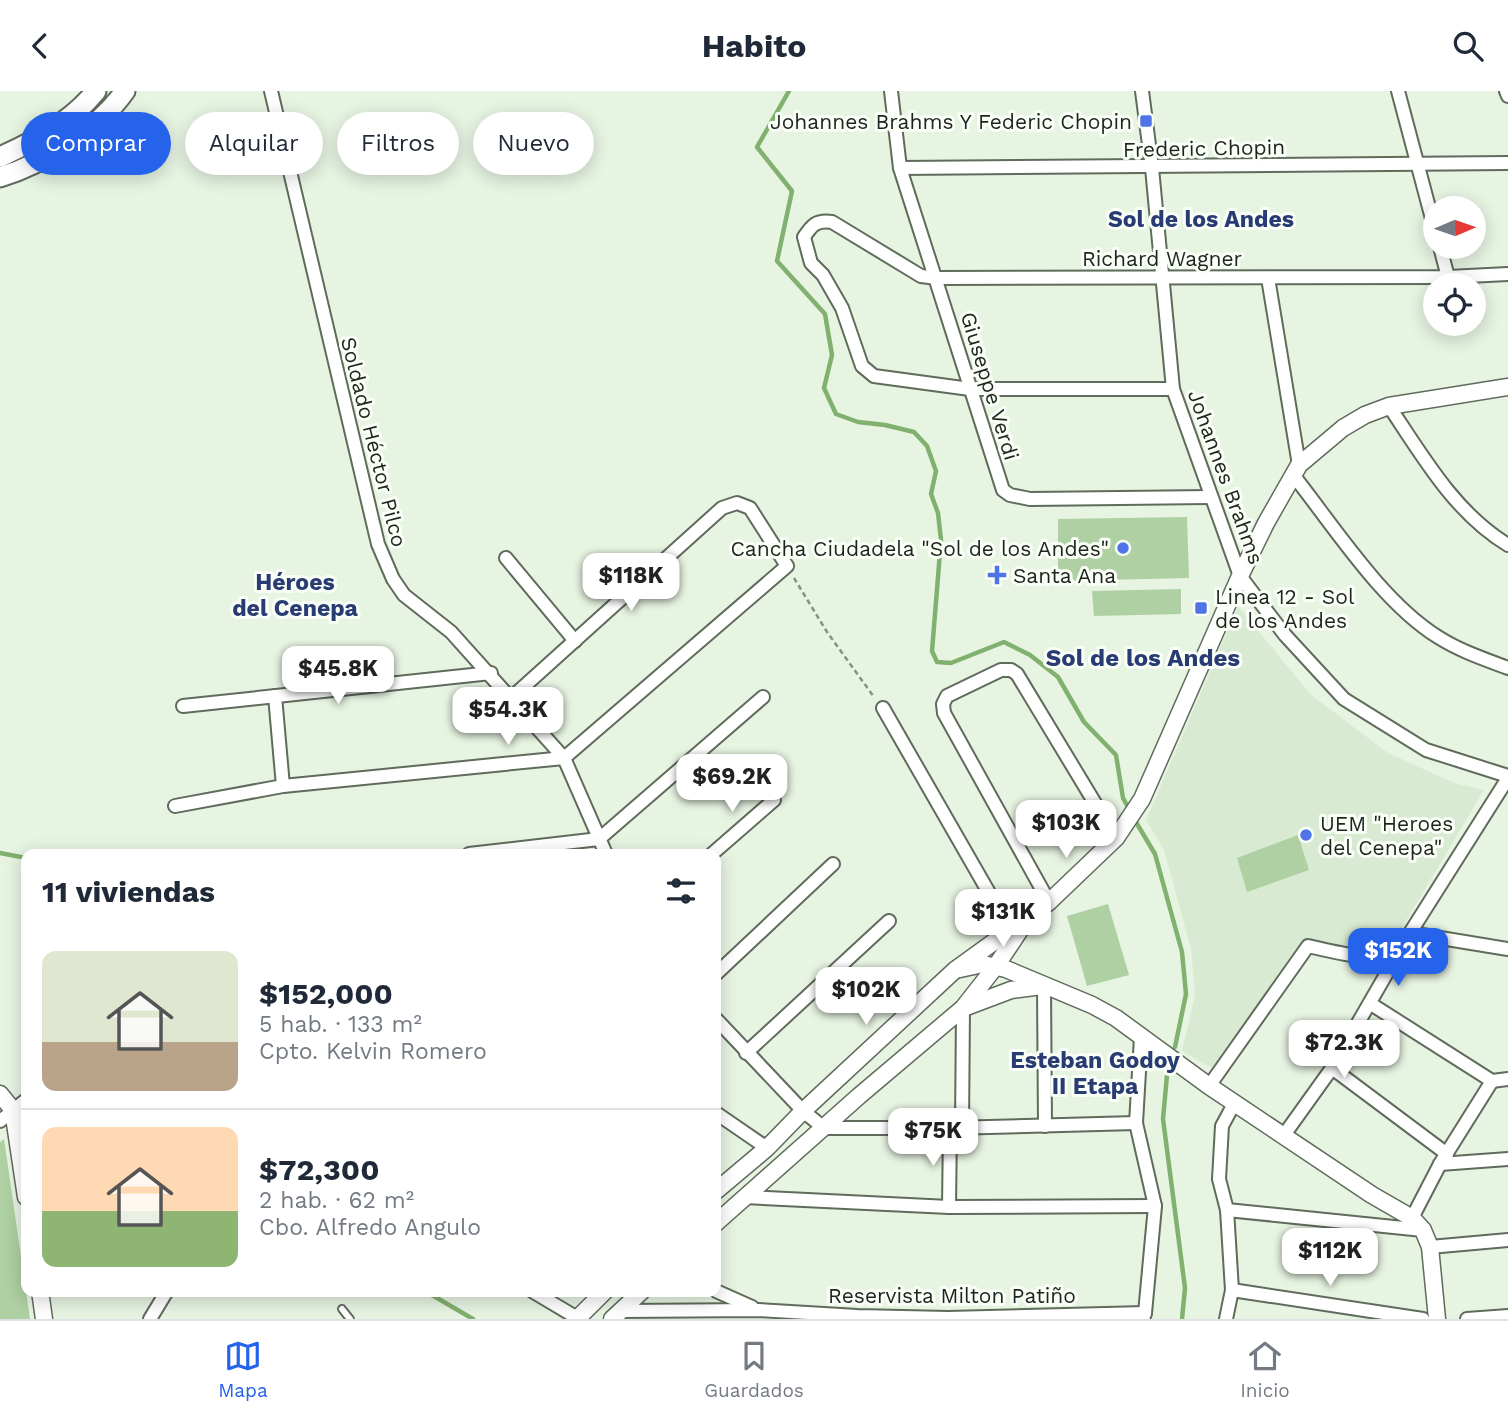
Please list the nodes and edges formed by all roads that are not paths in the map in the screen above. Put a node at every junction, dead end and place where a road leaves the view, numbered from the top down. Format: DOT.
graph roads {
  1 [pos="96,91"];
  2 [pos="125,91"];
  3 [pos="271,91"];
  4 [pos="891,91"];
  5 [pos="1142,91"];
  6 [pos="1398,91"];
  7 [pos="1506,91"];
  8 [pos="1508,96"];
  9 [pos="0,157"];
  10 [pos="1508,163"];
  11 [pos="1417,165"];
  12 [pos="1152,168"];
  13 [pos="900,169"];
  14 [pos="0,177"];
  15 [pos="1426,196"];
  16 [pos="1508,274"];
  17 [pos="1486,275"];
  18 [pos="1162,277"];
  19 [pos="1423,277"];
  20 [pos="936,278"];
  21 [pos="1268,278"];
  22 [pos="1508,387"];
  23 [pos="970,389"];
  24 [pos="1173,389"];
  25 [pos="1389,407"];
  26 [pos="1296,470"];
  27 [pos="1210,497"];
  28 [pos="1508,545"];
  29 [pos="506,558"];
  30 [pos="1240,576"];
  31 [pos="575,642"];
  32 [pos="1508,668"];
  33 [pos="491,673"];
  34 [pos="275,696"];
  35 [pos="763,697"];
  36 [pos="510,699"];
  37 [pos="183,706"];
  38 [pos="883,708"];
  39 [pos="564,758"];
  40 [pos="1508,777"];
  41 [pos="283,786"];
  42 [pos="774,800"];
  43 [pos="175,806"];
  44 [pos="1120,833"];
  45 [pos="599,839"];
  46 [pos="512,849"];
  47 [pos="604,849"];
  48 [pos="718,849"];
  49 [pos="833,864"];
  50 [pos="1049,902"];
  51 [pos="889,922"];
  52 [pos="1410,933"];
  53 [pos="1012,934"];
  54 [pos="1508,949"];
  55 [pos="1396,957"];
  56 [pos="996,967"];
  57 [pos="721,969"];
  58 [pos="955,970"];
  59 [pos="1044,986"];
  60 [pos="1371,1004"];
  61 [pos="963,1008"];
  62 [pos="721,1025"];
  63 [pos="1141,1037"];
  64 [pos="746,1053"];
  65 [pos="1332,1068"];
  66 [pos="1508,1079"];
  67 [pos="1492,1081"];
  68 [pos="1209,1086"];
  69 [pos="0,1094"];
  70 [pos="1235,1102"];
  71 [pos="20,1105"];
  72 [pos="803,1111"];
  73 [pos="721,1116"];
  74 [pos="0,1121"];
  75 [pos="1136,1123"];
  76 [pos="1045,1126"];
  77 [pos="824,1128"];
  78 [pos="956,1128"];
  79 [pos="1284,1135"];
  80 [pos="767,1148"];
  81 [pos="1444,1159"];
  82 [pos="1508,1159"];
  83 [pos="721,1187"];
  84 [pos="744,1197"];
  85 [pos="1155,1206"];
  86 [pos="949,1207"];
  87 [pos="1227,1210"];
  88 [pos="721,1218"];
  89 [pos="1417,1224"];
  90 [pos="1508,1240"];
  91 [pos="1430,1247"];
  92 [pos="1232,1290"];
  93 [pos="721,1293"];
  94 [pos="41,1297"];
  95 [pos="163,1297"];
  96 [pos="542,1297"];
  97 [pos="599,1297"];
  98 [pos="636,1297"];
  99 [pos="342,1309"];
  100 [pos="759,1310"];
  101 [pos="617,1315"];
  102 [pos="1144,1316"];
  103 [pos="1508,1316"];
  104 [pos="857,1318"];
  105 [pos="44,1319"];
  106 [pos="150,1319"];
  107 [pos="349,1319"];
  108 [pos="578,1319"];
  109 [pos="1226,1319"];
  110 [pos="1423,1319"];
  111 [pos="1437,1319"];
  112 [pos="1467,1319"];
  1 -- 9 [label="highway"];
  2 -- 14 [label="highway"];
  3 -- 33 [label="street, Soldado Héctor Pilco"];
  4 -- 13 [label="street, Giuseppe Verdi"];
  5 -- 12 [label="street, Johannes Brahms"];
  6 -- 11 [label="street"];
  7 -- 8 [label="street"];
  10 -- 11 [label="street, Frederic Chopin"];
  11 -- 12 [label="street, Frederic Chopin"];
  11 -- 15 [label="street"];
  12 -- 13 [label="street, Frederic Chopin"];
  12 -- 18 [label="street, Johannes Brahms"];
  13 -- 20 [label="street, Giuseppe Verdi"];
  16 -- 17 [label="street, Richard Wagner"];
  18 -- 20 [label="street, Richard Wagner"];
  18 -- 21 [label="street, Richard Wagner"];
  18 -- 24 [label="street, Johannes Brahms"];
  19 -- 21 [label="street, Richard Wagner"];
  20 -- 23 [label="street, Giuseppe Verdi"];
  20 -- 23 [label="street, Richard Wagner"];
  21 -- 26 [label="street"];
  22 -- 25 [label="street"];
  23 -- 24 [label="street"];
  23 -- 27 [label="street, Giuseppe Verdi"];
  24 -- 27 [label="street, Johannes Brahms"];
  25 -- 26 [label="street"];
  25 -- 28 [label="street"];
  26 -- 30 [label="street"];
  26 -- 32 [label="street"];
  27 -- 30 [label="street, Johannes Brahms"];
  29 -- 31 [label="street"];
  30 -- 40 [label="street, Johannes Brahms"];
  30 -- 44 [label="street"];
  31 -- 36 [label="street"];
  31 -- 39 [label="street"];
  33 -- 34 [label="street"];
  33 -- 36 [label="street, Soldado Héctor Pilco"];
  34 -- 37 [label="street"];
  34 -- 41 [label="street"];
  35 -- 45 [label="street"];
  36 -- 39 [label="street, Soldado Héctor Pilco"];
  38 -- 53 [label="street"];
  39 -- 41 [label="street"];
  39 -- 45 [label="street, Soldado Héctor Pilco"];
  40 -- 52 [label="street"];
  41 -- 43 [label="street"];
  42 -- 48 [label="street"];
  44 -- 50 [label="street"];
  44 -- 50 [label="street"];
  45 -- 46 [label="street"];
  45 -- 47 [label="street, Soldado Héctor Pilco"];
  49 -- 57 [label="street"];
  50 -- 53 [label="street"];
  51 -- 64 [label="street"];
  52 -- 54 [label="street"];
  52 -- 55 [label="street"];
  53 -- 56 [label="street"];
  53 -- 58 [label="street"];
  55 -- 60 [label="street"];
  55 -- 68 [label="street"];
  56 -- 58 [label="street"];
  56 -- 59 [label="street"];
  56 -- 61 [label="street"];
  58 -- 72 [label="street"];
  59 -- 61 [label="street"];
  59 -- 63 [label="street"];
  59 -- 76 [label="street"];
  60 -- 65 [label="street"];
  60 -- 67 [label="street"];
  61 -- 77 [label="street"];
  61 -- 78 [label="street"];
  62 -- 64 [label="street"];
  63 -- 68 [label="street"];
  63 -- 75 [label="street"];
  64 -- 72 [label="street"];
  65 -- 79 [label="street"];
  65 -- 81 [label="street"];
  66 -- 67 [label="street"];
  67 -- 81 [label="street"];
  68 -- 70 [label="street"];
  69 -- 71 [label="street"];
  70 -- 79 [label="street"];
  70 -- 87 [label="street"];
  71 -- 74 [label="street"];
  72 -- 77 [label="street"];
  72 -- 80 [label="street"];
  73 -- 80 [label="street"];
  75 -- 76 [label="street"];
  75 -- 85 [label="street"];
  76 -- 78 [label="street"];
  77 -- 78 [label="street"];
  77 -- 84 [label="street"];
  78 -- 86 [label="street"];
  79 -- 89 [label="street"];
  80 -- 83 [label="street"];
  81 -- 82 [label="street"];
  81 -- 89 [label="street"];
  84 -- 86 [label="street"];
  84 -- 88 [label="street"];
  85 -- 86 [label="street"];
  85 -- 102 [label="street"];
  87 -- 89 [label="street"];
  87 -- 92 [label="street"];
  89 -- 91 [label="street"];
  90 -- 91 [label="street"];
  91 -- 111 [label="street"];
  92 -- 109 [label="street"];
  92 -- 110 [label="street"];
  93 -- 100 [label="street, Reservista Milton Patiño"];
  94 -- 105 [label="street"];
  95 -- 106 [label="street"];
  96 -- 108 [label="street"];
  97 -- 108 [label="street"];
  98 -- 101 [label="street"];
  99 -- 107 [label="lane"];
  100 -- 101 [label="street, Reservista Milton Patiño"];
  100 -- 104 [label="street, Reservista Milton Patiño"];
  102 -- 104 [label="street, Reservista Milton Patiño"];
  103 -- 112 [label="street"];
}
